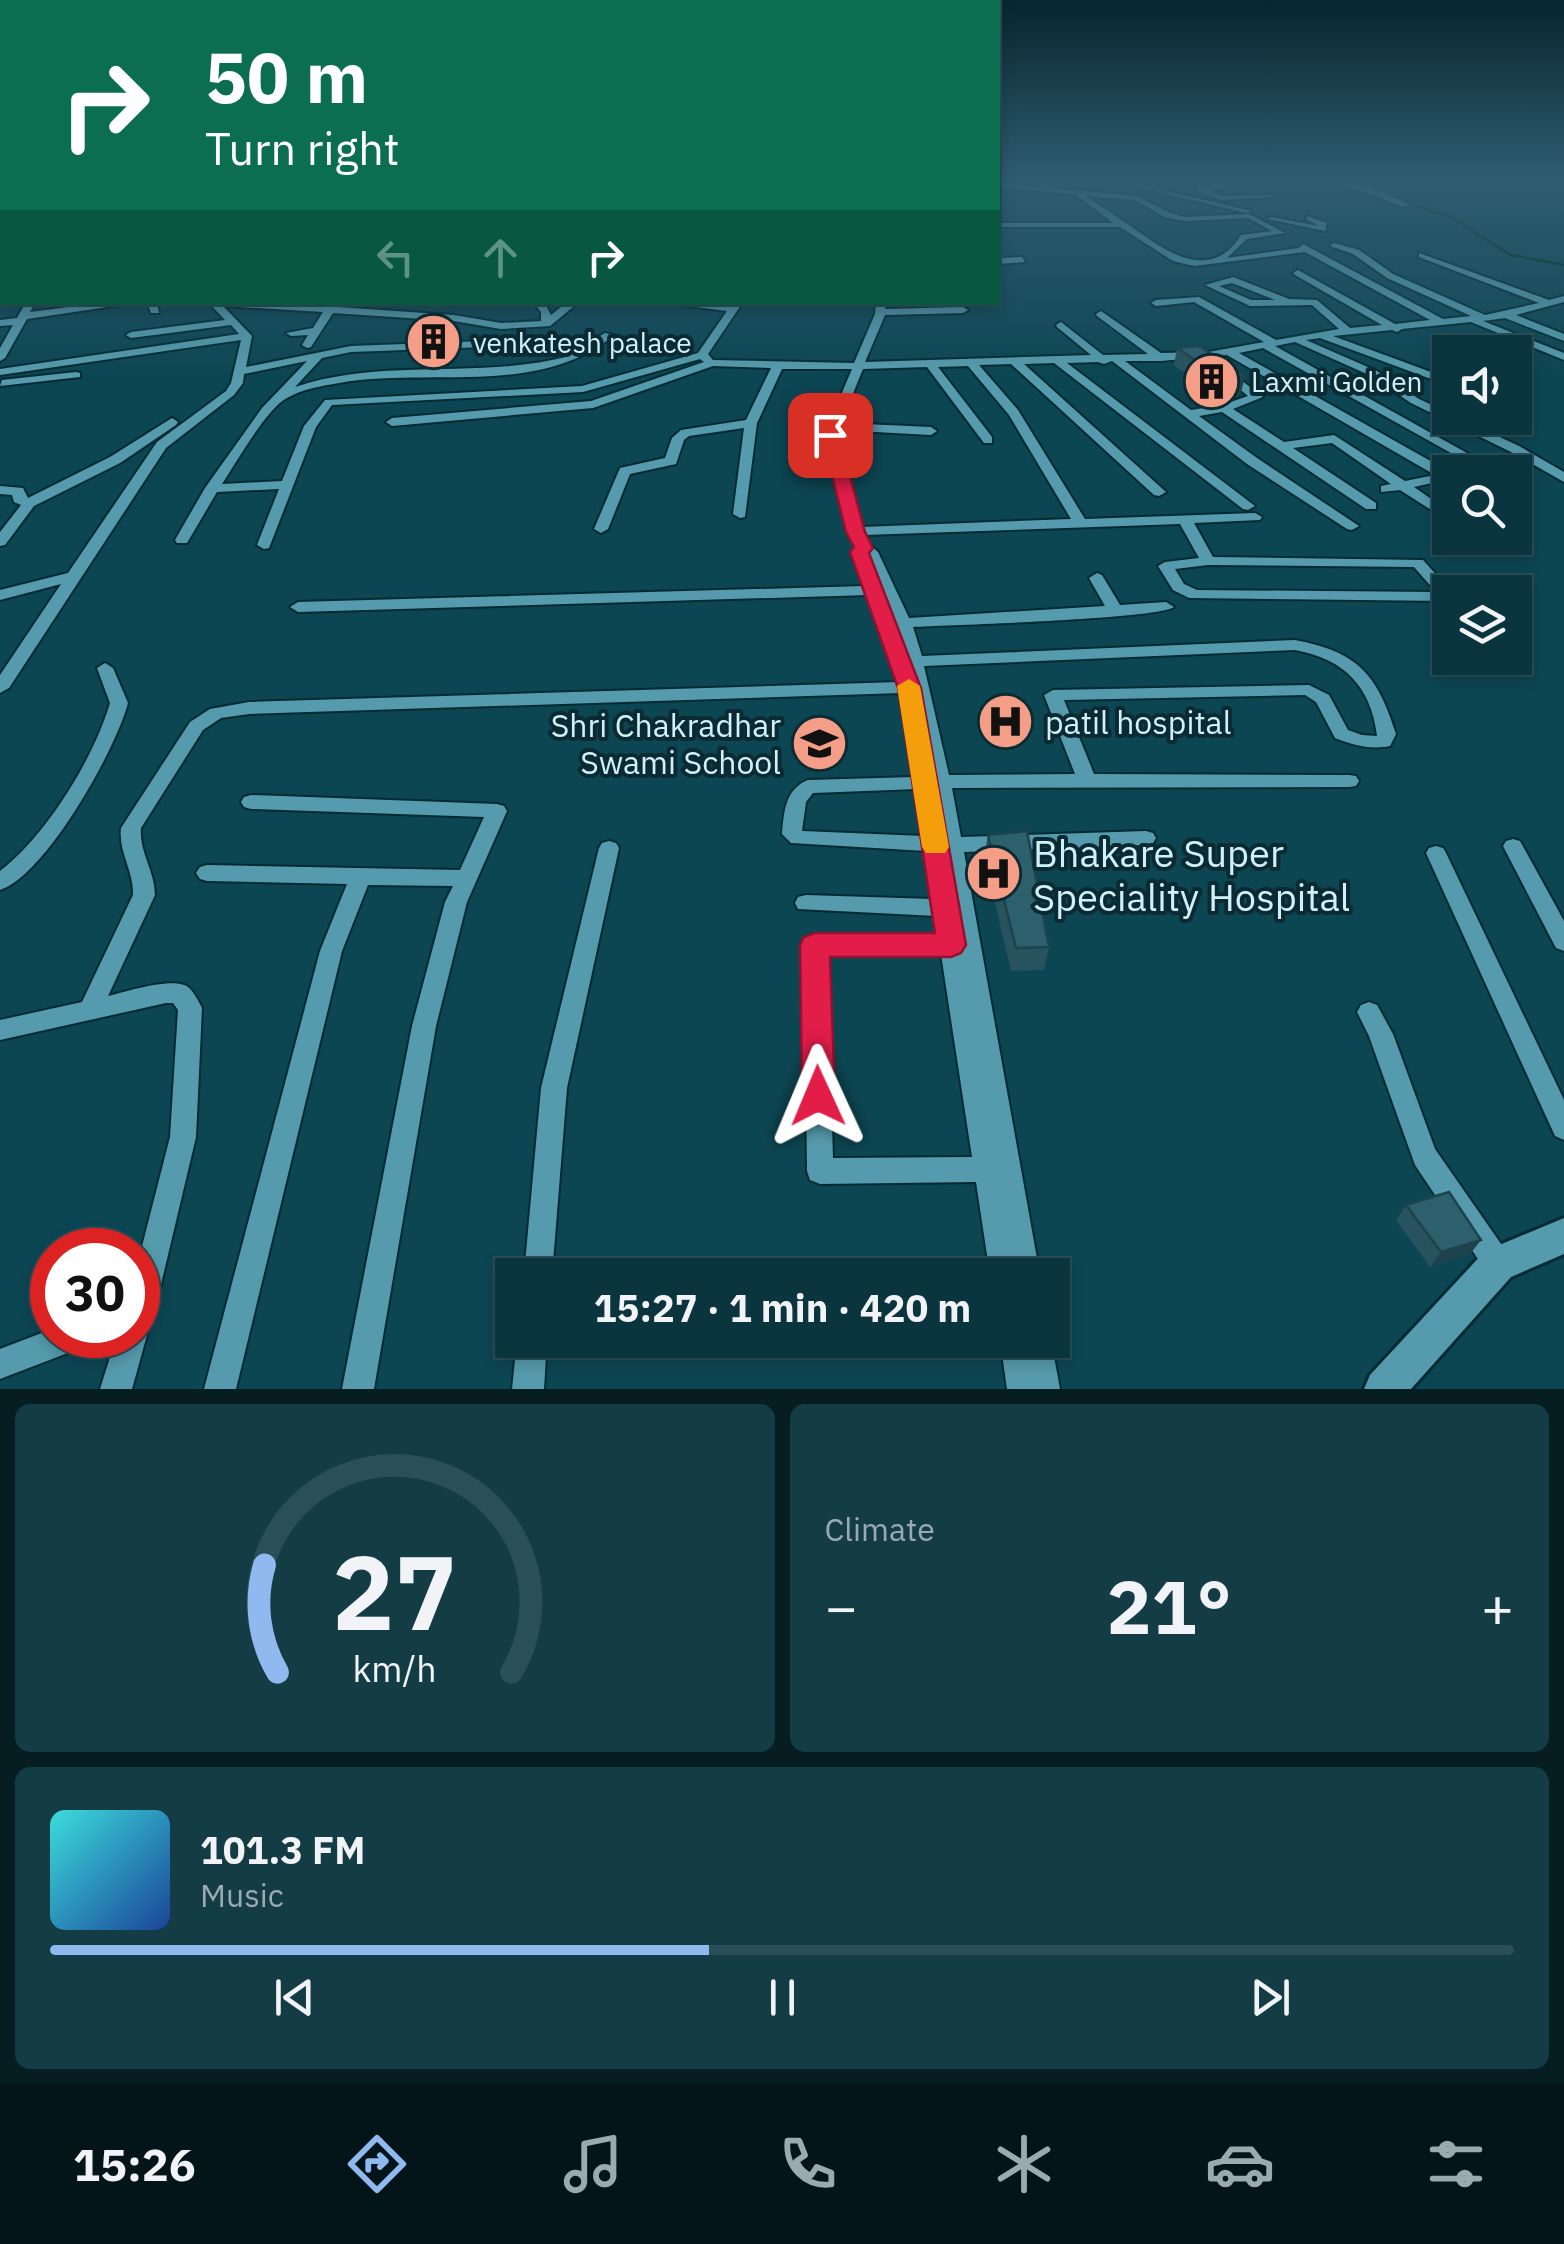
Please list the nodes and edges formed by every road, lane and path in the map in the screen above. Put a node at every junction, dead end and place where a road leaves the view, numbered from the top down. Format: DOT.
graph roads {
  1 [pos="1157,246"];
  2 [pos="1236,246"];
  3 [pos="1334,246"];
  4 [pos="1000,251"];
  5 [pos="1422,254"];
  6 [pos="1000,260"];
  7 [pos="1220,263"];
  8 [pos="1298,273"];
  9 [pos="1416,282"];
  10 [pos="1564,299"];
  11 [pos="1288,301"];
  12 [pos="1156,303"];
  13 [pos="1542,304"];
  14 [pos="29,305"];
  15 [pos="115,305"];
  16 [pos="455,305"];
  17 [pos="540,305"];
  18 [pos="570,305"];
  19 [pos="217,306"];
  20 [pos="735,306"];
  21 [pos="353,307"];
  22 [pos="881,307"];
  23 [pos="1457,307"];
  24 [pos="963,310"];
  25 [pos="329,311"];
  26 [pos="1101,314"];
  27 [pos="1505,314"];
  28 [pos="1564,316"];
  29 [pos="22,318"];
  30 [pos="454,318"];
  31 [pos="1478,320"];
  32 [pos="230,322"];
  33 [pos="0,323"];
  34 [pos="1444,324"];
  35 [pos="1061,325"];
  36 [pos="545,326"];
  37 [pos="1398,329"];
  38 [pos="317,330"];
  39 [pos="1349,332"];
  40 [pos="291,333"];
  41 [pos="609,335"];
  42 [pos="1321,335"];
  43 [pos="247,336"];
  44 [pos="1564,338"];
  45 [pos="1295,339"];
  46 [pos="544,342"];
  47 [pos="1269,344"];
  48 [pos="307,345"];
  49 [pos="1230,352"];
  50 [pos="580,353"];
  51 [pos="318,355"];
  52 [pos="1199,356"];
  53 [pos="1564,357"];
  54 [pos="0,358"];
  55 [pos="1162,358"];
  56 [pos="707,359"];
  57 [pos="1110,361"];
  58 [pos="1059,362"];
  59 [pos="1016,363"];
  60 [pos="930,364"];
  61 [pos="972,364"];
  62 [pos="778,365"];
  63 [pos="858,366"];
  64 [pos="0,372"];
  65 [pos="238,374"];
  66 [pos="76,375"];
  67 [pos="1432,376"];
  68 [pos="630,377"];
  69 [pos="0,383"];
  70 [pos="650,386"];
  71 [pos="282,395"];
  72 [pos="1224,408"];
  73 [pos="1190,414"];
  74 [pos="392,422"];
  75 [pos="751,423"];
  76 [pos="834,426"];
  77 [pos="931,431"];
  78 [pos="988,440"];
  79 [pos="1283,446"];
  80 [pos="1464,455"];
  81 [pos="1564,478"];
  82 [pos="287,484"];
  83 [pos="1404,486"];
  84 [pos="212,488"];
  85 [pos="1386,489"];
  86 [pos="0,490"];
  87 [pos="1159,492"];
  88 [pos="29,503"];
  89 [pos="1432,505"];
  90 [pos="1371,506"];
  91 [pos="740,514"];
  92 [pos="1184,518"];
  93 [pos="1080,522"];
  94 [pos="1352,526"];
  95 [pos="601,529"];
  96 [pos="182,540"];
  97 [pos="860,540"];
  98 [pos="0,542"];
  99 [pos="264,545"];
  100 [pos="1208,561"];
  101 [pos="72,577"];
  102 [pos="1097,578"];
  103 [pos="882,590"];
  104 [pos="0,596"];
  105 [pos="1166,607"];
  106 [pos="298,608"];
  107 [pos="1116,611"];
  108 [pos="904,623"];
  109 [pos="914,662"];
  110 [pos="105,668"];
  111 [pos="0,688"];
  112 [pos="915,688"];
  113 [pos="1088,779"];
  114 [pos="1349,781"];
  115 [pos="933,782"];
  116 [pos="252,802"];
  117 [pos="1146,838"];
  118 [pos="943,843"];
  119 [pos="1514,846"];
  120 [pos="609,848"];
  121 [pos="1436,853"];
  122 [pos="207,873"];
  123 [pos="361,877"];
  124 [pos="466,878"];
  125 [pos="0,882"];
  126 [pos="806,903"];
  127 [pos="953,908"];
  128 [pos="1564,942"];
  129 [pos="959,945"];
  130 [pos="89,1010"];
  131 [pos="1369,1012"];
  132 [pos="0,1030"];
  133 [pos="1564,1128"];
  134 [pos="997,1169"];
  135 [pos="160,1228"];
  136 [pos="1564,1236"];
  137 [pos="539,1258"];
  138 [pos="1003,1258"];
  139 [pos="1021,1258"];
  140 [pos="1498,1264"];
  141 [pos="30,1352"];
  142 [pos="125,1358"];
  143 [pos="531,1358"];
  144 [pos="1018,1358"];
  145 [pos="1039,1358"];
  146 [pos="0,1364"];
  147 [pos="116,1389"];
  148 [pos="220,1389"];
  149 [pos="358,1389"];
  150 [pos="528,1389"];
  151 [pos="1023,1389"];
  152 [pos="1044,1389"];
  153 [pos="1384,1389"];
  1 -- 2 [label="street"];
  3 -- 23 [label="street"];
  4 -- 6 [label="street"];
  5 -- 13 [label="street"];
  7 -- 34 [label="street"];
  8 -- 37 [label="street"];
  9 -- 23 [label="street"];
  10 -- 13 [label="street"];
  11 -- 11 [label="street"];
  11 -- 39 [label="street"];
  12 -- 47 [label="street"];
  13 -- 27 [label="street"];
  13 -- 28 [label="street"];
  14 -- 29 [label="street"];
  15 -- 29 [label="street"];
  16 -- 30 [label="street"];
  17 -- 36 [label="street"];
  18 -- 36 [label="street"];
  19 -- 25 [label="street"];
  19 -- 32 [label="street"];
  19 -- 32 [label="street"];
  20 -- 56 [label="street"];
  21 -- 25 [label="street"];
  21 -- 30 [label="street"];
  22 -- 24 [label="street"];
  22 -- 63 [label="street"];
  23 -- 31 [label="street"];
  25 -- 38 [label="street"];
  26 -- 55 [label="street"];
  27 -- 31 [label="street"];
  27 -- 44 [label="street"];
  29 -- 33 [label="street"];
  29 -- 54 [label="street"];
  30 -- 36 [label="street"];
  31 -- 34 [label="street"];
  31 -- 53 [label="street"];
  32 -- 43 [label="street"];
  34 -- 37 [label="street"];
  35 -- 57 [label="street"];
  36 -- 46 [label="street"];
  37 -- 39 [label="street"];
  38 -- 40 [label="street"];
  38 -- 48 [label="street"];
  39 -- 42 [label="street"];
  41 -- 50 [label="street"];
  42 -- 45 [label="street"];
  42 -- 67 [label="street"];
  43 -- 64 [label="street"];
  43 -- 65 [label="street"];
  45 -- 47 [label="street"];
  45 -- 81 [label="street"];
  46 -- 50 [label="street"];
  46 -- 51 [label="street"];
  47 -- 49 [label="street"];
  47 -- 80 [label="street"];
  49 -- 52 [label="street"];
  49 -- 83 [label="street"];
  50 -- 71 [label="street"];
  51 -- 65 [label="street"];
  51 -- 71 [label="street"];
  52 -- 55 [label="street"];
  52 -- 72 [label="street"];
  55 -- 57 [label="street"];
  56 -- 62 [label="street"];
  56 -- 68 [label="street"];
  56 -- 70 [label="street"];
  57 -- 58 [label="street"];
  57 -- 73 [label="street"];
  58 -- 59 [label="street"];
  58 -- 92 [label="street"];
  59 -- 61 [label="street"];
  59 -- 87 [label="street"];
  60 -- 61 [label="street"];
  60 -- 63 [label="street"];
  60 -- 78 [label="street"];
  61 -- 93 [label="street"];
  62 -- 63 [label="street"];
  62 -- 75 [label="street"];
  63 -- 76 [label="street"];
  65 -- 88 [label="street"];
  65 -- 101 [label="street"];
  66 -- 69 [label="street"];
  68 -- 70 [label="street"];
  68 -- 82 [label="street"];
  70 -- 74 [label="street"];
  71 -- 84 [label="street"];
  72 -- 73 [label="street"];
  72 -- 79 [label="street"];
  73 -- 94 [label="street"];
  75 -- 91 [label="street"];
  75 -- 95 [label="street"];
  76 -- 77 [label="street"];
  76 -- 97 [label="street"];
  79 -- 83 [label="street"];
  79 -- 90 [label="street"];
  82 -- 84 [label="street"];
  82 -- 99 [label="street"];
  83 -- 85 [label="street"];
  83 -- 89 [label="street"];
  84 -- 96 [label="street"];
  86 -- 88 [label="street"];
  88 -- 98 [label="street"];
  92 -- 93 [label="street"];
  92 -- 100 [label="street"];
  93 -- 97 [label="street"];
  97 -- 103 [label="street"];
  100 -- 100 [label="street"];
  101 -- 104 [label="street"];
  101 -- 111 [label="street"];
  102 -- 107 [label="street"];
  103 -- 106 [label="street"];
  103 -- 108 [label="street"];
  103 -- 112 [label="street"];
  105 -- 107 [label="street"];
  107 -- 108 [label="street"];
  108 -- 109 [label="street"];
  109 -- 112 [label="street"];
  109 -- 113 [label="street"];
  110 -- 125 [label="street"];
  112 -- 115 [label="street"];
  112 -- 130 [label="street"];
  113 -- 114 [label="street"];
  113 -- 115 [label="street"];
  115 -- 118 [label="street"];
  115 -- 118 [label="street"];
  116 -- 124 [label="street"];
  117 -- 118 [label="street"];
  118 -- 127 [label="street"];
  119 -- 128 [label="street"];
  120 -- 137 [label="street"];
  121 -- 133 [label="street"];
  122 -- 123 [label="street"];
  123 -- 124 [label="street"];
  123 -- 148 [label="street"];
  124 -- 149 [label="street"];
  126 -- 127 [label="street"];
  127 -- 129 [label="street"];
  129 -- 134 [label="street"];
  129 -- 134 [label="street"];
  130 -- 132 [label="street"];
  130 -- 135 [label="street"];
  131 -- 140 [label="street"];
  134 -- 138 [label="street"];
  134 -- 139 [label="street"];
  136 -- 140 [label="street"];
  140 -- 153 [label="street"];
  141 -- 146 [label="street"];
  142 -- 147 [label="street"];
  143 -- 150 [label="street"];
  144 -- 151 [label="street"];
  145 -- 152 [label="street"];
}
